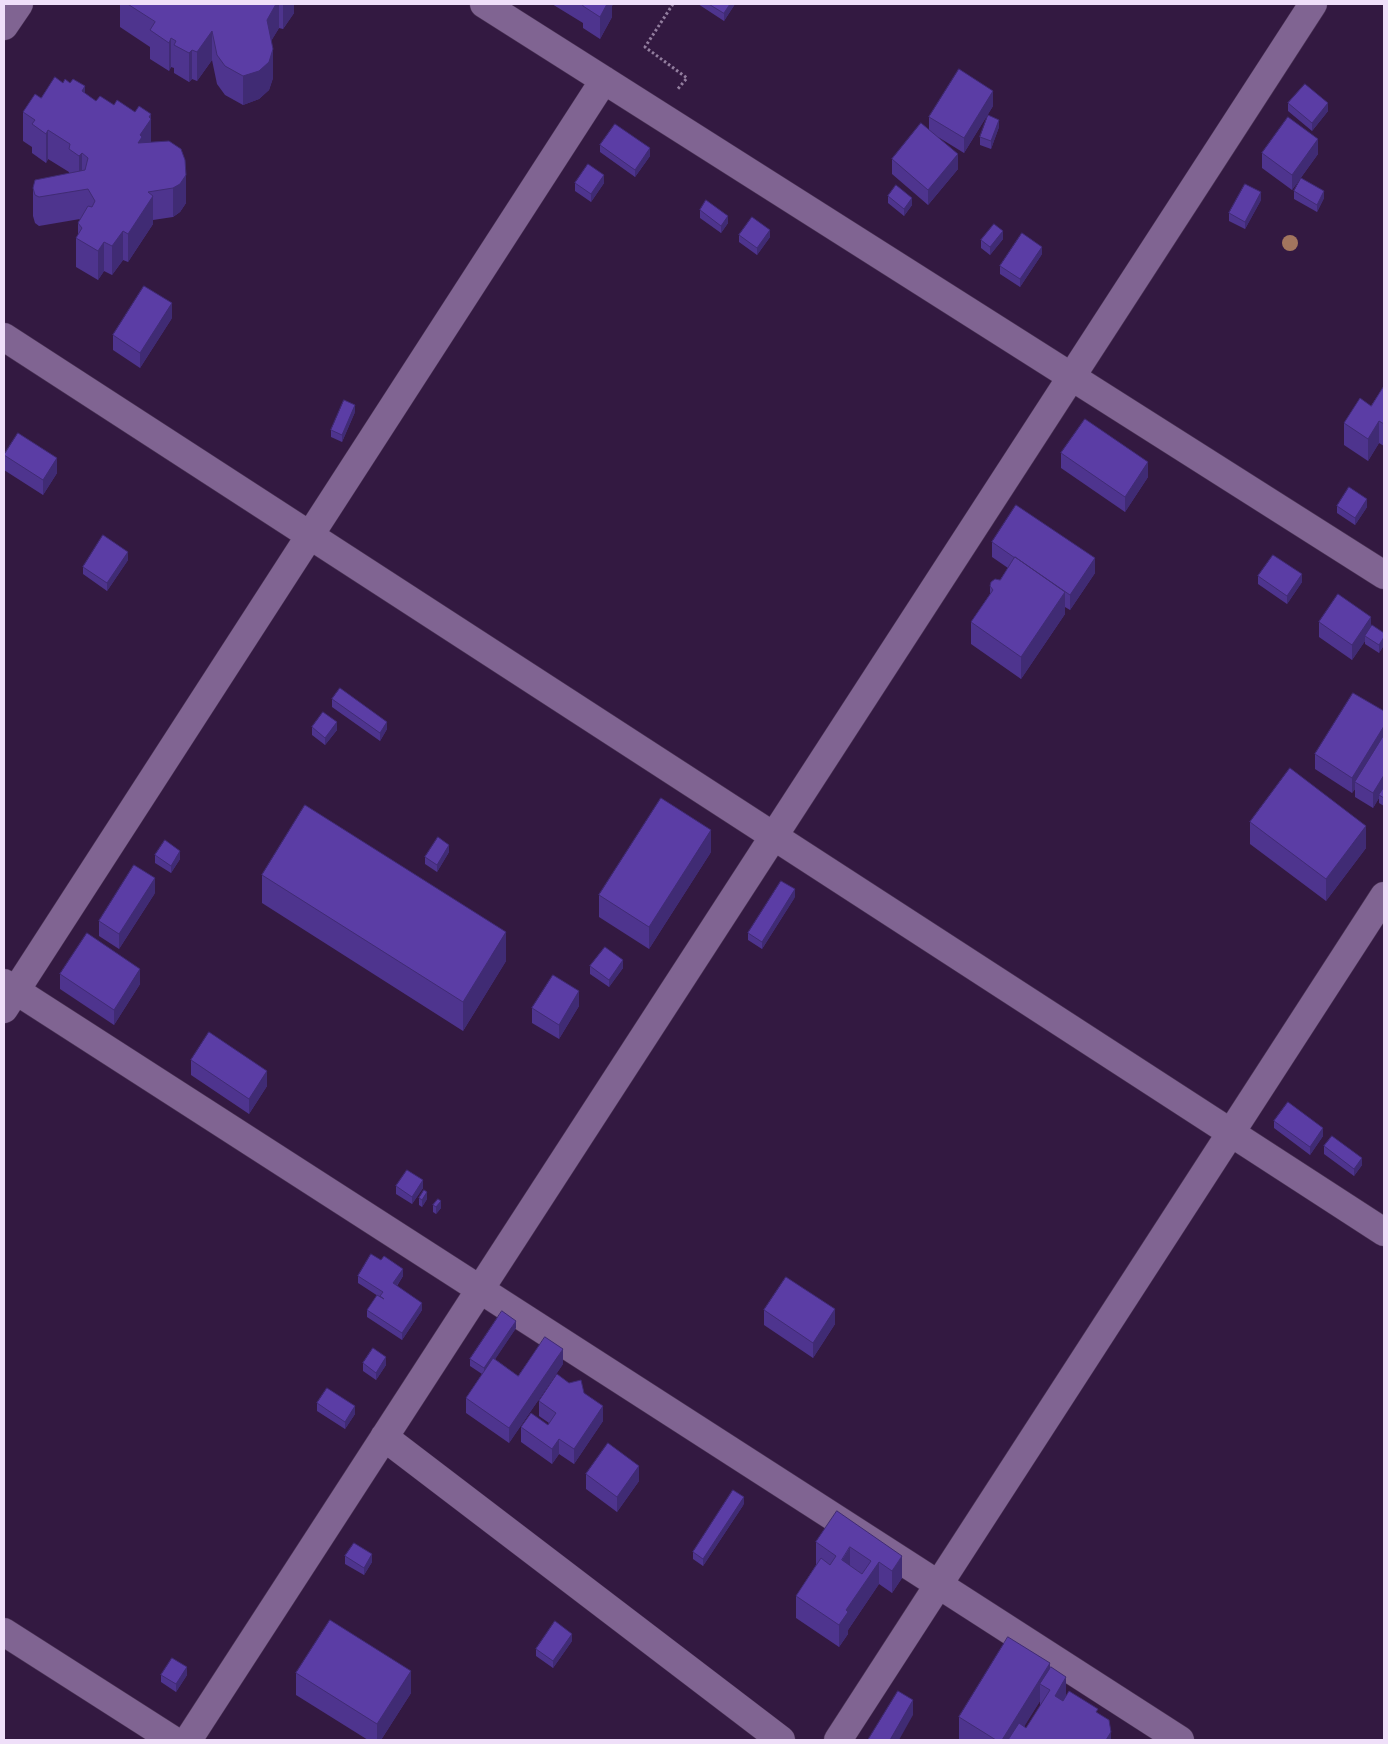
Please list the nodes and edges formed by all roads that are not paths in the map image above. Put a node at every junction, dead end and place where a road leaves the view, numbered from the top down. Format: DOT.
graph roads {
  1 [pos="18,4"];
  2 [pos="484,4"];
  3 [pos="1313,4"];
  4 [pos="4,26"];
  5 [pos="604,80"];
  6 [pos="4,337"];
  7 [pos="1071,376"];
  8 [pos="309,536"];
  9 [pos="1384,575"];
  10 [pos="773,836"];
  11 [pos="1384,896"];
  12 [pos="8,994"];
  13 [pos="1231,1133"];
  14 [pos="1384,1232"];
  15 [pos="480,1290"];
  16 [pos="384,1437"];
  17 [pos="939,1585"];
  18 [pos="4,1632"];
  19 [pos="173,1740"];
  20 [pos="188,1740"];
  21 [pos="781,1740"];
  22 [pos="838,1740"];
  23 [pos="1180,1740"];
  1 -- 4 [label="street"];
  2 -- 5 [label="street"];
  3 -- 7 [label="street"];
  5 -- 7 [label="street"];
  5 -- 8 [label="street"];
  6 -- 8 [label="street"];
  7 -- 9 [label="street"];
  7 -- 10 [label="street"];
  8 -- 10 [label="street"];
  8 -- 12 [label="street"];
  10 -- 13 [label="street"];
  10 -- 15 [label="street"];
  11 -- 13 [label="street"];
  12 -- 15 [label="street"];
  13 -- 14 [label="street"];
  13 -- 17 [label="street"];
  15 -- 16 [label="street"];
  15 -- 17 [label="street"];
  16 -- 20 [label="street"];
  16 -- 21 [label="street"];
  17 -- 22 [label="street"];
  17 -- 23 [label="street"];
  18 -- 19 [label="street"];
}
